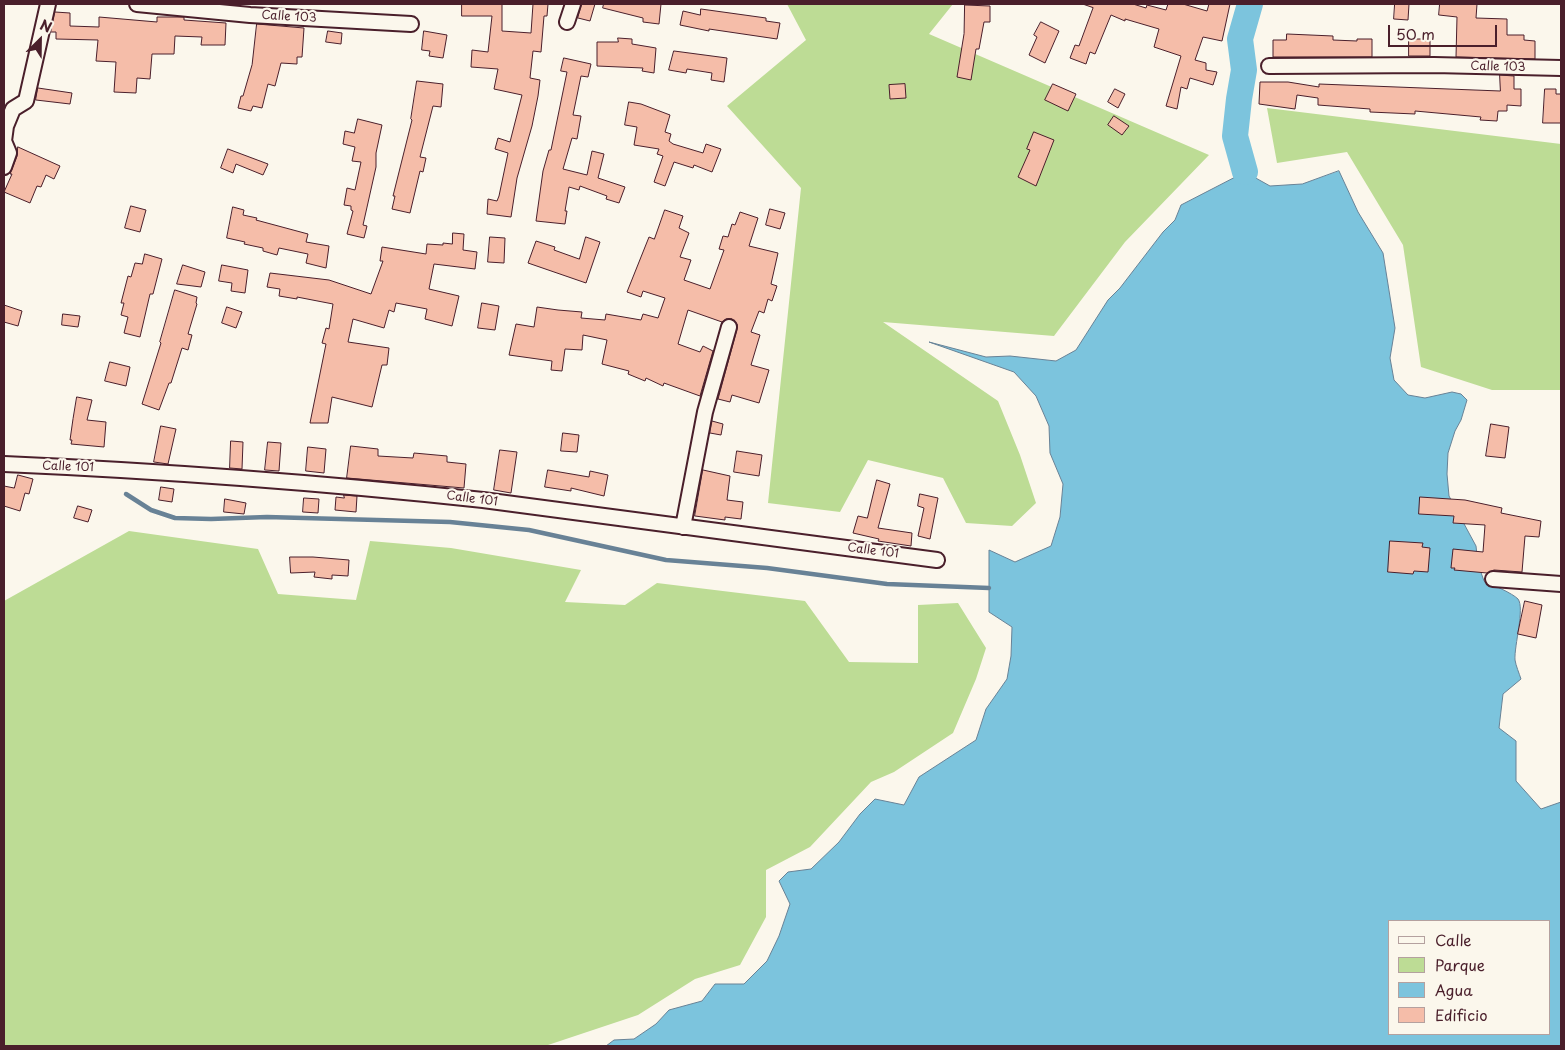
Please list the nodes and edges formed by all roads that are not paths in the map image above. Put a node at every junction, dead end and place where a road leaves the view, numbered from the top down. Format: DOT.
graph roads {
  1 [pos="48,4"];
  2 [pos="137,4"];
  3 [pos="573,4"];
  4 [pos="567,22"];
  5 [pos="411,24"];
  6 [pos="1270,66"];
  7 [pos="1561,68"];
  8 [pos="4,167"];
  9 [pos="729,327"];
  10 [pos="4,464"];
  11 [pos="683,527"];
  12 [pos="937,560"];
  13 [pos="1493,579"];
  14 [pos="1561,584"];
  1 -- 8 [label="street"];
  2 -- 5 [label="street, Calle 103"];
  3 -- 4 [label="street"];
  6 -- 7 [label="street, Calle 103"];
  9 -- 11 [label="street"];
  10 -- 11 [label="street, Calle 101"];
  11 -- 12 [label="street, Calle 101"];
  13 -- 14 [label="street"];
}
